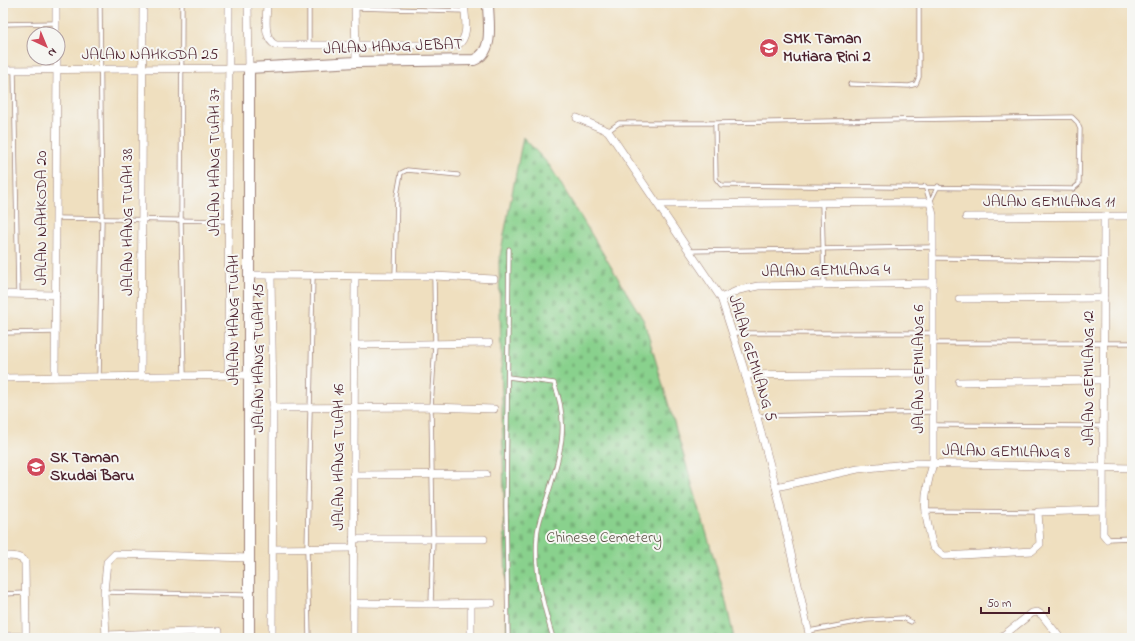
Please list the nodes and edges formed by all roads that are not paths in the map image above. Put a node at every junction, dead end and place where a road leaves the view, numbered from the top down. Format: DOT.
graph roads {
  1 [pos="56,3"];
  2 [pos="100,3"];
  3 [pos="143,3"];
  4 [pos="182,3"];
  5 [pos="229,3"];
  6 [pos="248,3"];
  7 [pos="267,3"];
  8 [pos="309,3"];
  9 [pos="464,3"];
  10 [pos="488,3"];
  11 [pos="919,3"];
  12 [pos="355,6"];
  13 [pos="464,11"];
  14 [pos="56,23"];
  15 [pos="3,24"];
  16 [pos="309,46"];
  17 [pos="355,46"];
  18 [pos="356,62"];
  19 [pos="182,68"];
  20 [pos="229,68"];
  21 [pos="249,68"];
  22 [pos="57,69"];
  23 [pos="101,69"];
  24 [pos="142,69"];
  25 [pos="3,70"];
  26 [pos="14,70"];
  27 [pos="850,84"];
  28 [pos="577,118"];
  29 [pos="715,123"];
  30 [pos="608,131"];
  31 [pos="458,175"];
  32 [pos="925,186"];
  33 [pos="938,186"];
  34 [pos="930,202"];
  35 [pos="822,203"];
  36 [pos="659,204"];
  37 [pos="1104,216"];
  38 [pos="1132,216"];
  39 [pos="966,217"];
  40 [pos="56,218"];
  41 [pos="102,219"];
  42 [pos="142,220"];
  43 [pos="181,220"];
  44 [pos="229,221"];
  45 [pos="933,247"];
  46 [pos="509,249"];
  47 [pos="822,249"];
  48 [pos="690,252"];
  49 [pos="933,258"];
  50 [pos="1104,260"];
  51 [pos="249,275"];
  52 [pos="313,275"];
  53 [pos="271,276"];
  54 [pos="395,276"];
  55 [pos="434,276"];
  56 [pos="355,277"];
  57 [pos="494,279"];
  58 [pos="933,283"];
  59 [pos="824,285"];
  60 [pos="3,294"];
  61 [pos="18,294"];
  62 [pos="56,295"];
  63 [pos="721,298"];
  64 [pos="1104,298"];
  65 [pos="959,299"];
  66 [pos="56,332"];
  67 [pos="3,333"];
  68 [pos="732,333"];
  69 [pos="933,333"];
  70 [pos="489,343"];
  71 [pos="933,343"];
  72 [pos="1104,343"];
  73 [pos="1132,343"];
  74 [pos="434,344"];
  75 [pos="354,345"];
  76 [pos="933,373"];
  77 [pos="228,375"];
  78 [pos="248,375"];
  79 [pos="141,376"];
  80 [pos="184,376"];
  81 [pos="745,376"];
  82 [pos="55,377"];
  83 [pos="99,377"];
  84 [pos="508,377"];
  85 [pos="3,378"];
  86 [pos="1103,380"];
  87 [pos="959,382"];
  88 [pos="430,407"];
  89 [pos="273,408"];
  90 [pos="354,408"];
  91 [pos="310,409"];
  92 [pos="494,409"];
  93 [pos="933,412"];
  94 [pos="756,416"];
  95 [pos="933,425"];
  96 [pos="1103,426"];
  97 [pos="933,464"];
  98 [pos="1103,468"];
  99 [pos="1132,468"];
  100 [pos="432,474"];
  101 [pos="486,474"];
  102 [pos="353,475"];
  103 [pos="776,487"];
  104 [pos="1103,510"];
  105 [pos="926,511"];
  106 [pos="1038,512"];
  107 [pos="1132,538"];
  108 [pos="353,539"];
  109 [pos="432,539"];
  110 [pos="484,539"];
  111 [pos="1108,539"];
  112 [pos="353,548"];
  113 [pos="273,549"];
  114 [pos="307,550"];
  115 [pos="3,556"];
  116 [pos="249,558"];
  117 [pos="104,592"];
  118 [pos="25,593"];
  119 [pos="3,594"];
  120 [pos="249,594"];
  121 [pos="353,603"];
  122 [pos="492,603"];
  123 [pos="431,604"];
  124 [pos="471,604"];
  125 [pos="911,622"];
  126 [pos="219,631"];
  127 [pos="809,634"];
  128 [pos="3,636"];
  129 [pos="26,637"];
  130 [pos="106,637"];
  131 [pos="509,637"];
  132 [pos="249,638"];
  133 [pos="272,638"];
  134 [pos="309,638"];
  135 [pos="353,638"];
  136 [pos="471,638"];
  137 [pos="553,638"];
  138 [pos="1000,638"];
  139 [pos="1060,638"];
  1 -- 14 [label="street"];
  2 -- 23 [label="lane"];
  3 -- 24 [label="street, JALAN HANG TUAH 38"];
  4 -- 19 [label="lane"];
  5 -- 20 [label="street, JALAN HANG TUAH 37"];
  6 -- 21 [label="street, JALAN HANG TUAH"];
  7 -- 16 [label="street"];
  8 -- 16 [label="lane"];
  9 -- 13 [label="street"];
  10 -- 18 [label="street, JALAN HANG JEBAT"];
  11 -- 27 [label="lane"];
  12 -- 13 [label="lane"];
  12 -- 17 [label="street"];
  13 -- 17 [label="street"];
  14 -- 15 [label="lane"];
  16 -- 17 [label="street"];
  17 -- 18 [label="street"];
  18 -- 21 [label="street, JALAN HANG JEBAT"];
  19 -- 20 [label="street, JALAN NAHKODA 25"];
  19 -- 24 [label="street, JALAN NAHKODA 25"];
  19 -- 43 [label="lane"];
  20 -- 21 [label="street, JALAN NAHKODA 25"];
  20 -- 44 [label="street, JALAN HANG TUAH 37"];
  21 -- 51 [label="street, JALAN HANG TUAH"];
  22 -- 23 [label="street, JALAN NAHKODA 25"];
  22 -- 26 [label="street, JALAN NAHKODA 25"];
  22 -- 40 [label="street, JALAN NAHKODA 20"];
  23 -- 24 [label="street, JALAN NAHKODA 25"];
  23 -- 41 [label="lane"];
  24 -- 42 [label="street, JALAN HANG TUAH 38"];
  25 -- 26 [label="street, JALAN NAHKODA 25"];
  26 -- 61 [label="lane"];
  28 -- 30 [label="street"];
  29 -- 30 [label="lane"];
  29 -- 32 [label="lane"];
  29 -- 33 [label="lane"];
  30 -- 36 [label="street, JALAN GEMILANG 5"];
  31 -- 54 [label="lane"];
  32 -- 33 [label="lane"];
  32 -- 34 [label="lane"];
  33 -- 34 [label="lane"];
  34 -- 35 [label="street"];
  34 -- 45 [label="street, JALAN GEMILANG 6"];
  35 -- 36 [label="street"];
  35 -- 47 [label="lane"];
  36 -- 48 [label="street, JALAN GEMILANG 5"];
  37 -- 38 [label="street, JALAN GEMILANG 11"];
  37 -- 39 [label="street, JALAN GEMILANG 11"];
  37 -- 50 [label="street, JALAN GEMILANG 12"];
  40 -- 41 [label="lane"];
  40 -- 62 [label="street, JALAN NAHKODA 20"];
  41 -- 42 [label="lane"];
  41 -- 83 [label="lane"];
  42 -- 43 [label="lane"];
  42 -- 79 [label="street, JALAN HANG TUAH 38"];
  43 -- 44 [label="lane"];
  43 -- 80 [label="lane"];
  44 -- 77 [label="street, JALAN HANG TUAH 37"];
  45 -- 47 [label="lane"];
  45 -- 49 [label="street, JALAN GEMILANG 6"];
  46 -- 84 [label="lane"];
  47 -- 48 [label="lane"];
  47 -- 59 [label="lane"];
  48 -- 63 [label="street, JALAN GEMILANG 5"];
  49 -- 50 [label="lane"];
  49 -- 58 [label="street, JALAN GEMILANG 6"];
  50 -- 64 [label="street, JALAN GEMILANG 12"];
  51 -- 53 [label="street"];
  51 -- 78 [label="street, JALAN HANG TUAH"];
  52 -- 53 [label="street, JALAN HANG TUAH 15"];
  52 -- 56 [label="street, JALAN HANG TUAH 15"];
  52 -- 91 [label="lane"];
  53 -- 89 [label="street, JALAN HANG TUAH 15"];
  54 -- 55 [label="street, JALAN HANG TUAH 15"];
  54 -- 56 [label="street, JALAN HANG TUAH 15"];
  55 -- 57 [label="street, JALAN HANG TUAH 15"];
  55 -- 74 [label="lane"];
  56 -- 75 [label="street, JALAN HANG TUAH 16"];
  58 -- 59 [label="street, JALAN GEMILANG 4"];
  58 -- 69 [label="street, JALAN GEMILANG 6"];
  59 -- 63 [label="street, JALAN GEMILANG 4"];
  60 -- 61 [label="street"];
  61 -- 62 [label="street"];
  62 -- 66 [label="street, JALAN NAHKODA 20"];
  63 -- 68 [label="street, JALAN GEMILANG 5"];
  64 -- 65 [label="street"];
  64 -- 72 [label="street, JALAN GEMILANG 12"];
  66 -- 67 [label="lane"];
  66 -- 82 [label="street, JALAN NAHKODA 20"];
  68 -- 69 [label="lane"];
  68 -- 81 [label="street, JALAN GEMILANG 5"];
  69 -- 71 [label="street, JALAN GEMILANG 6"];
  70 -- 74 [label="street"];
  71 -- 72 [label="lane"];
  71 -- 76 [label="street, JALAN GEMILANG 6"];
  72 -- 73 [label="lane"];
  72 -- 86 [label="street, JALAN GEMILANG 12"];
  74 -- 75 [label="street"];
  74 -- 88 [label="lane"];
  75 -- 90 [label="street, JALAN HANG TUAH 16"];
  76 -- 81 [label="street"];
  76 -- 93 [label="street, JALAN GEMILANG 6"];
  77 -- 78 [label="street"];
  77 -- 80 [label="street"];
  78 -- 116 [label="street, JALAN HANG TUAH"];
  79 -- 80 [label="street"];
  79 -- 83 [label="street"];
  81 -- 94 [label="street, JALAN GEMILANG 5"];
  82 -- 83 [label="street"];
  82 -- 85 [label="street"];
  84 -- 131 [label="lane"];
  84 -- 137 [label="lane"];
  86 -- 87 [label="street"];
  86 -- 96 [label="street, JALAN GEMILANG 12"];
  88 -- 90 [label="street"];
  88 -- 92 [label="street"];
  88 -- 100 [label="lane"];
  89 -- 91 [label="street"];
  89 -- 113 [label="street, JALAN HANG TUAH 15"];
  90 -- 91 [label="street"];
  90 -- 102 [label="street, JALAN HANG TUAH 16"];
  91 -- 114 [label="lane"];
  93 -- 94 [label="lane"];
  93 -- 95 [label="street, JALAN GEMILANG 6"];
  94 -- 103 [label="street, JALAN GEMILANG 5"];
  95 -- 96 [label="lane"];
  95 -- 97 [label="street, JALAN GEMILANG 6"];
  96 -- 98 [label="street, JALAN GEMILANG 12"];
  97 -- 98 [label="street, JALAN GEMILANG 8"];
  97 -- 103 [label="street, JALAN GEMILANG 8"];
  97 -- 105 [label="street, JALAN GEMILANG 6"];
  98 -- 99 [label="street, JALAN GEMILANG 8"];
  98 -- 104 [label="street, JALAN GEMILANG 12"];
  100 -- 101 [label="street"];
  100 -- 102 [label="street"];
  100 -- 109 [label="lane"];
  102 -- 108 [label="street, JALAN HANG TUAH 16"];
  103 -- 127 [label="street, JALAN GEMILANG 5"];
  104 -- 106 [label="street"];
  104 -- 111 [label="street, JALAN GEMILANG 12"];
  105 -- 106 [label="lane"];
  105 -- 106 [label="street, JALAN GEMILANG 6"];
  107 -- 111 [label="lane"];
  108 -- 109 [label="street"];
  108 -- 112 [label="street, JALAN HANG TUAH 16"];
  109 -- 110 [label="street"];
  109 -- 123 [label="lane"];
  112 -- 114 [label="street"];
  112 -- 121 [label="street, JALAN HANG TUAH 16"];
  113 -- 114 [label="street"];
  113 -- 133 [label="street, JALAN HANG TUAH 15"];
  114 -- 134 [label="lane"];
  115 -- 118 [label="street"];
  116 -- 117 [label="street"];
  116 -- 120 [label="street, JALAN HANG TUAH"];
  117 -- 120 [label="lane"];
  117 -- 130 [label="street"];
  118 -- 119 [label="lane"];
  118 -- 129 [label="street"];
  120 -- 132 [label="street, JALAN HANG TUAH"];
  121 -- 123 [label="street"];
  121 -- 135 [label="street, JALAN HANG TUAH 16"];
  122 -- 124 [label="street"];
  123 -- 124 [label="street"];
  124 -- 136 [label="street"];
  125 -- 127 [label="lane"];
  126 -- 130 [label="street"];
  128 -- 129 [label="street"];
  138 -- 139 [label="street"];
}
